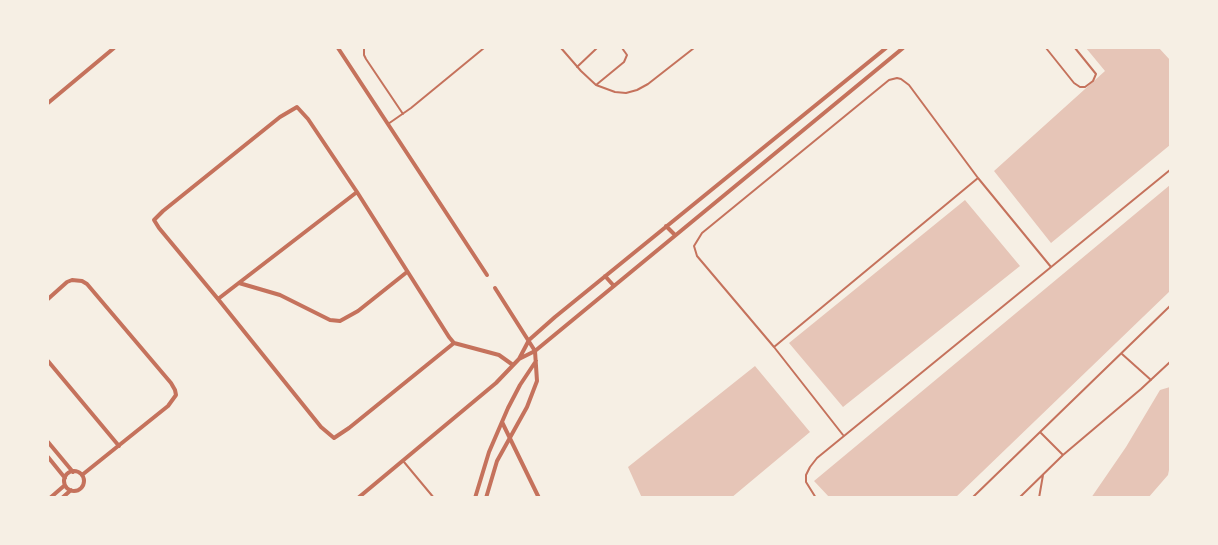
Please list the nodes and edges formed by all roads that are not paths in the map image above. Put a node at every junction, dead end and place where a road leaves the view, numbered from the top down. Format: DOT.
graph roads {
  1 [pos="114,48"];
  2 [pos="338,48"];
  3 [pos="364,48"];
  4 [pos="484,48"];
  5 [pos="561,48"];
  6 [pos="598,48"];
  7 [pos="622,48"];
  8 [pos="694,48"];
  9 [pos="886,48"];
  10 [pos="903,48"];
  11 [pos="1046,48"];
  12 [pos="1075,48"];
  13 [pos="577,66"];
  14 [pos="596,84"];
  15 [pos="834,90"];
  16 [pos="841,98"];
  17 [pos="48,103"];
  18 [pos="403,114"];
  19 [pos="388,124"];
  20 [pos="1170,170"];
  21 [pos="978,178"];
  22 [pos="357,192"];
  23 [pos="666,226"];
  24 [pos="675,235"];
  25 [pos="1051,267"];
  26 [pos="407,272"];
  27 [pos="487,275"];
  28 [pos="605,276"];
  29 [pos="239,283"];
  30 [pos="614,286"];
  31 [pos="495,288"];
  32 [pos="48,299"];
  33 [pos="218,299"];
  34 [pos="1170,306"];
  35 [pos="529,340"];
  36 [pos="454,343"];
  37 [pos="774,347"];
  38 [pos="536,351"];
  39 [pos="1122,354"];
  40 [pos="519,359"];
  41 [pos="48,361"];
  42 [pos="536,361"];
  43 [pos="1170,362"];
  44 [pos="513,366"];
  45 [pos="1151,380"];
  46 [pos="502,422"];
  47 [pos="1040,432"];
  48 [pos="843,435"];
  49 [pos="511,436"];
  50 [pos="48,442"];
  51 [pos="119,446"];
  52 [pos="1063,456"];
  53 [pos="48,457"];
  54 [pos="402,460"];
  55 [pos="73,472"];
  56 [pos="1043,474"];
  57 [pos="82,475"];
  58 [pos="65,478"];
  59 [pos="65,485"];
  60 [pos="71,490"];
  61 [pos="50,498"];
  62 [pos="62,498"];
  63 [pos="358,498"];
  64 [pos="434,498"];
  65 [pos="475,498"];
  66 [pos="486,498"];
  67 [pos="540,498"];
  68 [pos="816,498"];
  69 [pos="972,498"];
  70 [pos="1019,498"];
  71 [pos="1039,498"];
  1 -- 17 [label="street"];
  2 -- 19 [label="street"];
  3 -- 18 [label="lane"];
  4 -- 18 [label="lane"];
  5 -- 13 [label="lane"];
  6 -- 13 [label="lane"];
  7 -- 14 [label="lane"];
  8 -- 14 [label="lane"];
  9 -- 15 [label="street"];
  10 -- 16 [label="street"];
  11 -- 12 [label="lane"];
  13 -- 14 [label="lane"];
  15 -- 16 [label="street"];
  15 -- 23 [label="street"];
  16 -- 24 [label="street"];
  18 -- 19 [label="lane"];
  19 -- 27 [label="street"];
  20 -- 25 [label="lane"];
  21 -- 25 [label="lane"];
  21 -- 37 [label="lane"];
  21 -- 37 [label="lane"];
  22 -- 26 [label="street"];
  22 -- 29 [label="street"];
  22 -- 33 [label="street"];
  23 -- 24 [label="street"];
  23 -- 28 [label="street"];
  24 -- 30 [label="street"];
  25 -- 48 [label="lane"];
  26 -- 29 [label="street"];
  26 -- 36 [label="street"];
  28 -- 30 [label="street"];
  28 -- 35 [label="street"];
  29 -- 33 [label="street"];
  30 -- 38 [label="street"];
  31 -- 35 [label="street"];
  32 -- 51 [label="street"];
  33 -- 36 [label="street"];
  34 -- 39 [label="lane"];
  35 -- 38 [label="street"];
  35 -- 40 [label="street"];
  36 -- 44 [label="street"];
  37 -- 48 [label="lane"];
  38 -- 40 [label="street"];
  38 -- 42 [label="street"];
  39 -- 45 [label="lane"];
  39 -- 47 [label="lane"];
  40 -- 44 [label="street"];
  41 -- 51 [label="street"];
  42 -- 46 [label="street"];
  42 -- 49 [label="street"];
  43 -- 45 [label="lane"];
  44 -- 54 [label="street"];
  45 -- 52 [label="lane"];
  46 -- 49 [label="street"];
  46 -- 65 [label="street"];
  47 -- 52 [label="lane"];
  47 -- 69 [label="lane"];
  48 -- 68 [label="lane"];
  49 -- 66 [label="street"];
  49 -- 67 [label="street"];
  50 -- 55 [label="street"];
  51 -- 57 [label="street"];
  52 -- 56 [label="lane"];
  53 -- 58 [label="street"];
  54 -- 63 [label="street"];
  54 -- 64 [label="lane"];
  55 -- 57 [label="street"];
  55 -- 58 [label="street"];
  56 -- 70 [label="lane"];
  56 -- 71 [label="lane"];
  57 -- 60 [label="street"];
  58 -- 59 [label="street"];
  59 -- 60 [label="street"];
  59 -- 61 [label="street"];
  60 -- 62 [label="street"];
}
